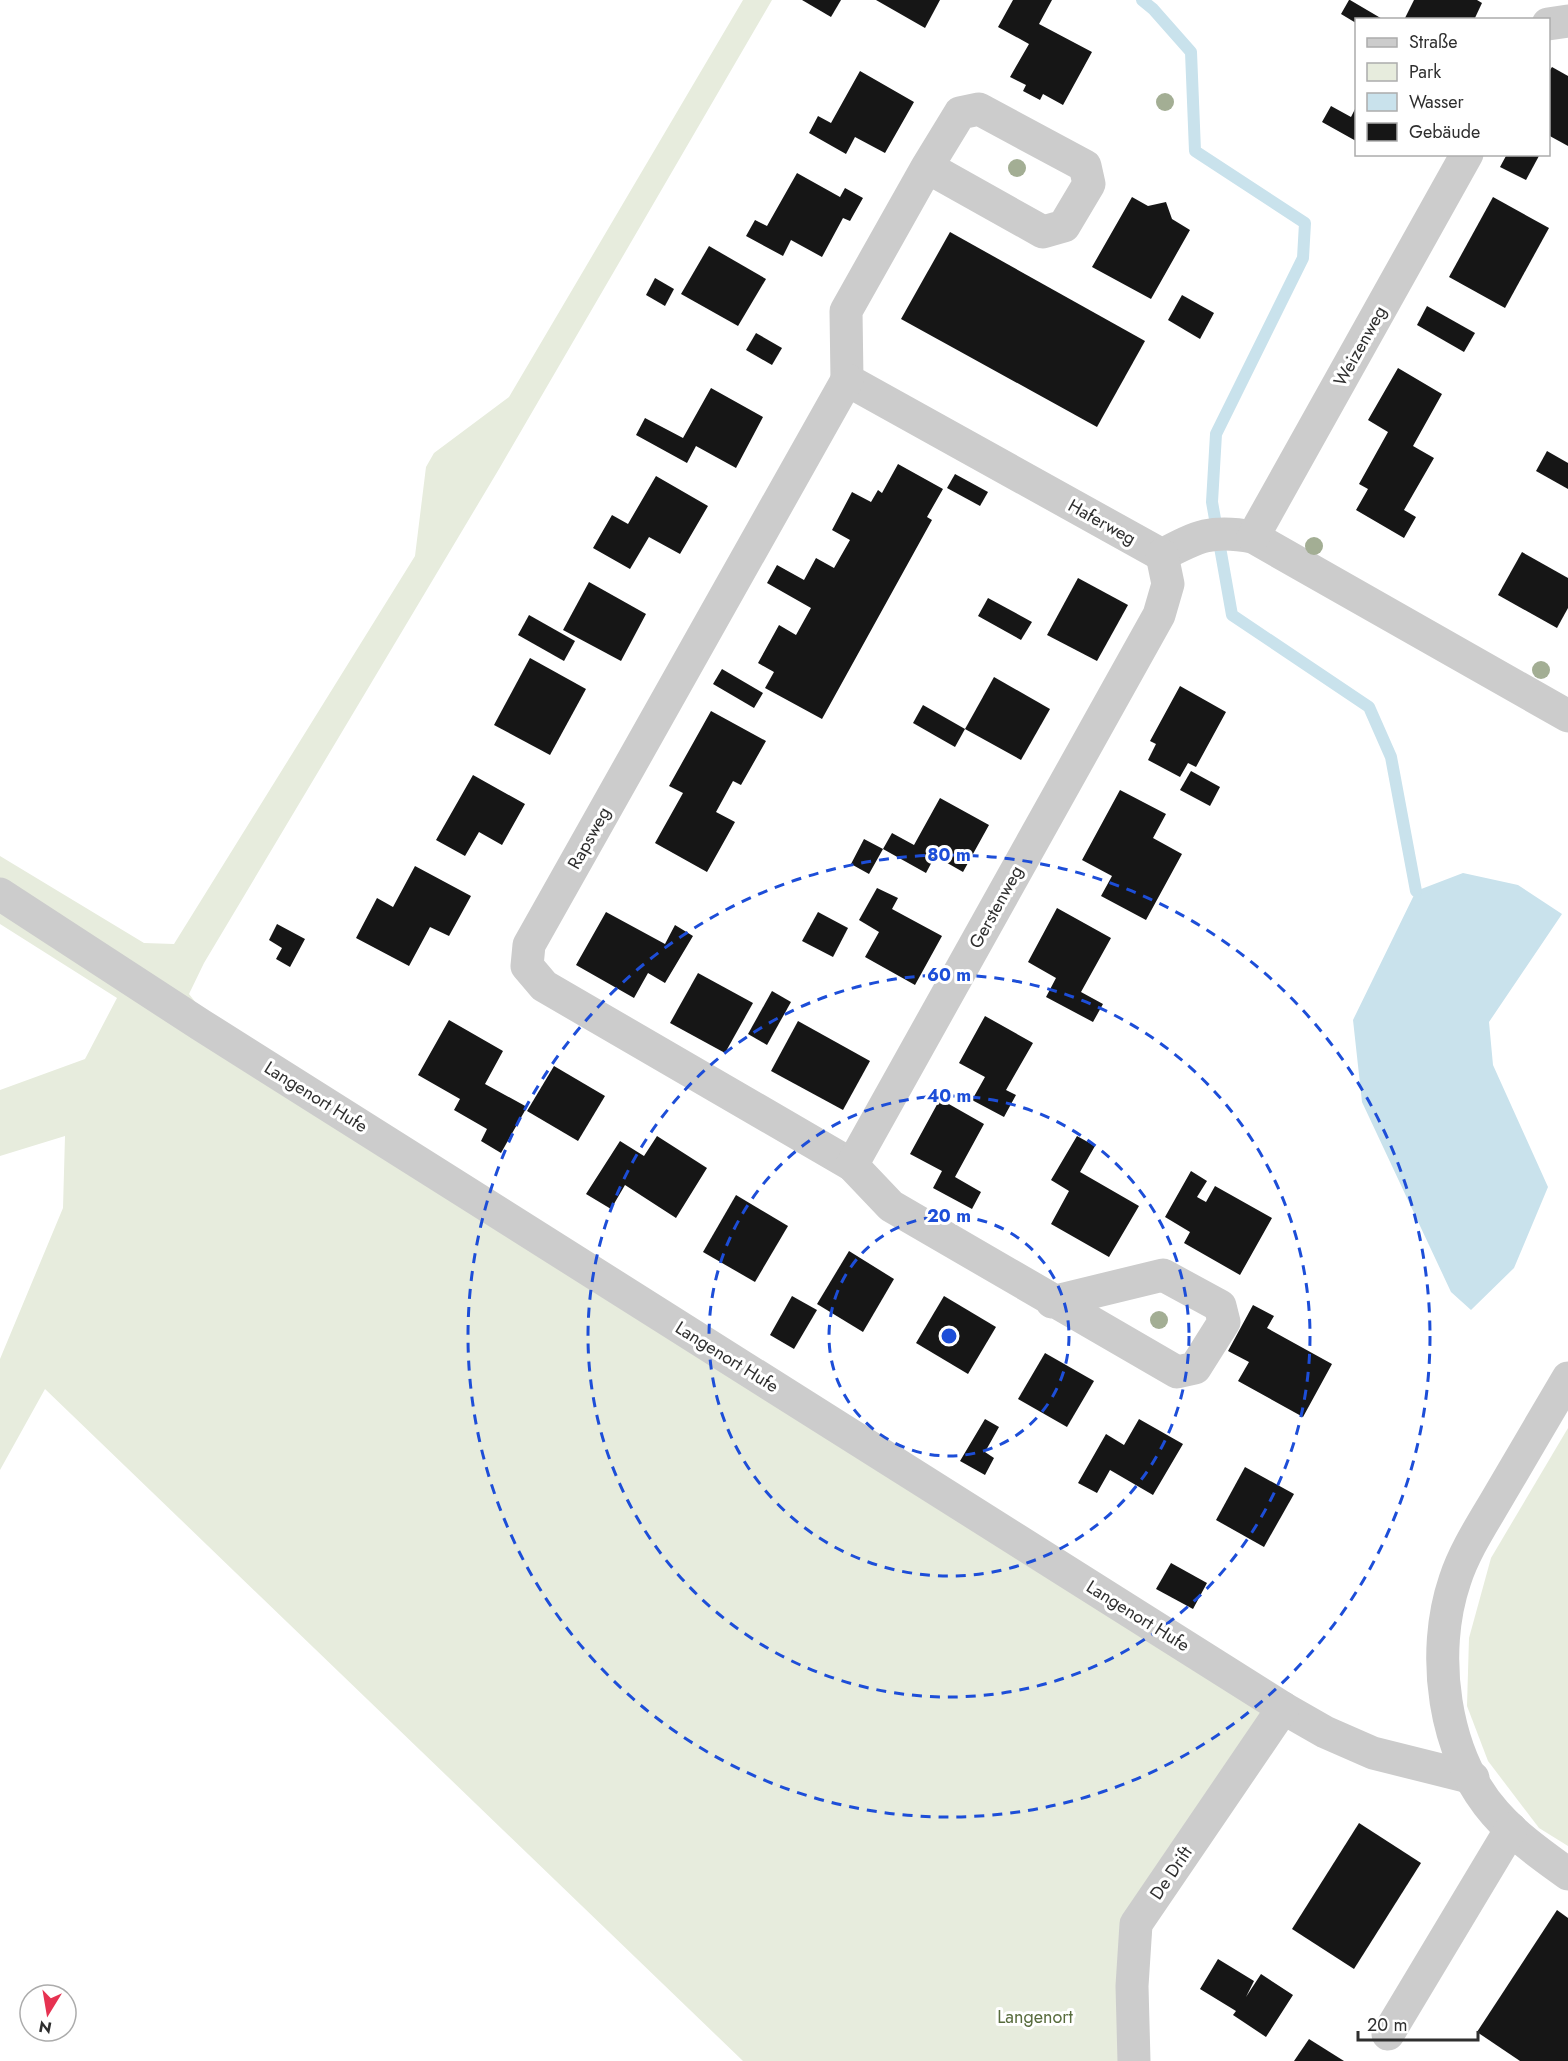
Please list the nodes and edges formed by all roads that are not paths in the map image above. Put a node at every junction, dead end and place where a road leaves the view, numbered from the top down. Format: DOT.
graph roads {
  1 [pos="1568,21"];
  2 [pos="1550,24"];
  3 [pos="1466,156"];
  4 [pos="927,167"];
  5 [pos="847,380"];
  6 [pos="1253,537"];
  7 [pos="1162,555"];
  8 [pos="1568,716"];
  9 [pos="0,894"];
  10 [pos="852,1165"];
  11 [pos="1052,1302"];
  12 [pos="1568,1378"];
  13 [pos="1283,1708"];
  14 [pos="1473,1778"];
  15 [pos="1511,1829"];
  16 [pos="1568,1874"];
  17 [pos="1388,2034"];
  18 [pos="1134,2061"];
  1 -- 2 [label="street"];
  3 -- 6 [label="street, Weizenweg"];
  4 -- 4 [label="street"];
  4 -- 5 [label="street"];
  5 -- 7 [label="street, Haferweg"];
  5 -- 10 [label="street, Rapsweg"];
  6 -- 7 [label="street"];
  6 -- 8 [label="street"];
  7 -- 10 [label="street, Gerstenweg"];
  9 -- 13 [label="street, Langenort Hufe"];
  10 -- 11 [label="street"];
  12 -- 14 [label="street"];
  13 -- 14 [label="street, Langenort Hufe"];
  13 -- 18 [label="street, De Drift"];
  14 -- 15 [label="street"];
  15 -- 16 [label="street"];
  15 -- 17 [label="street"];
}
